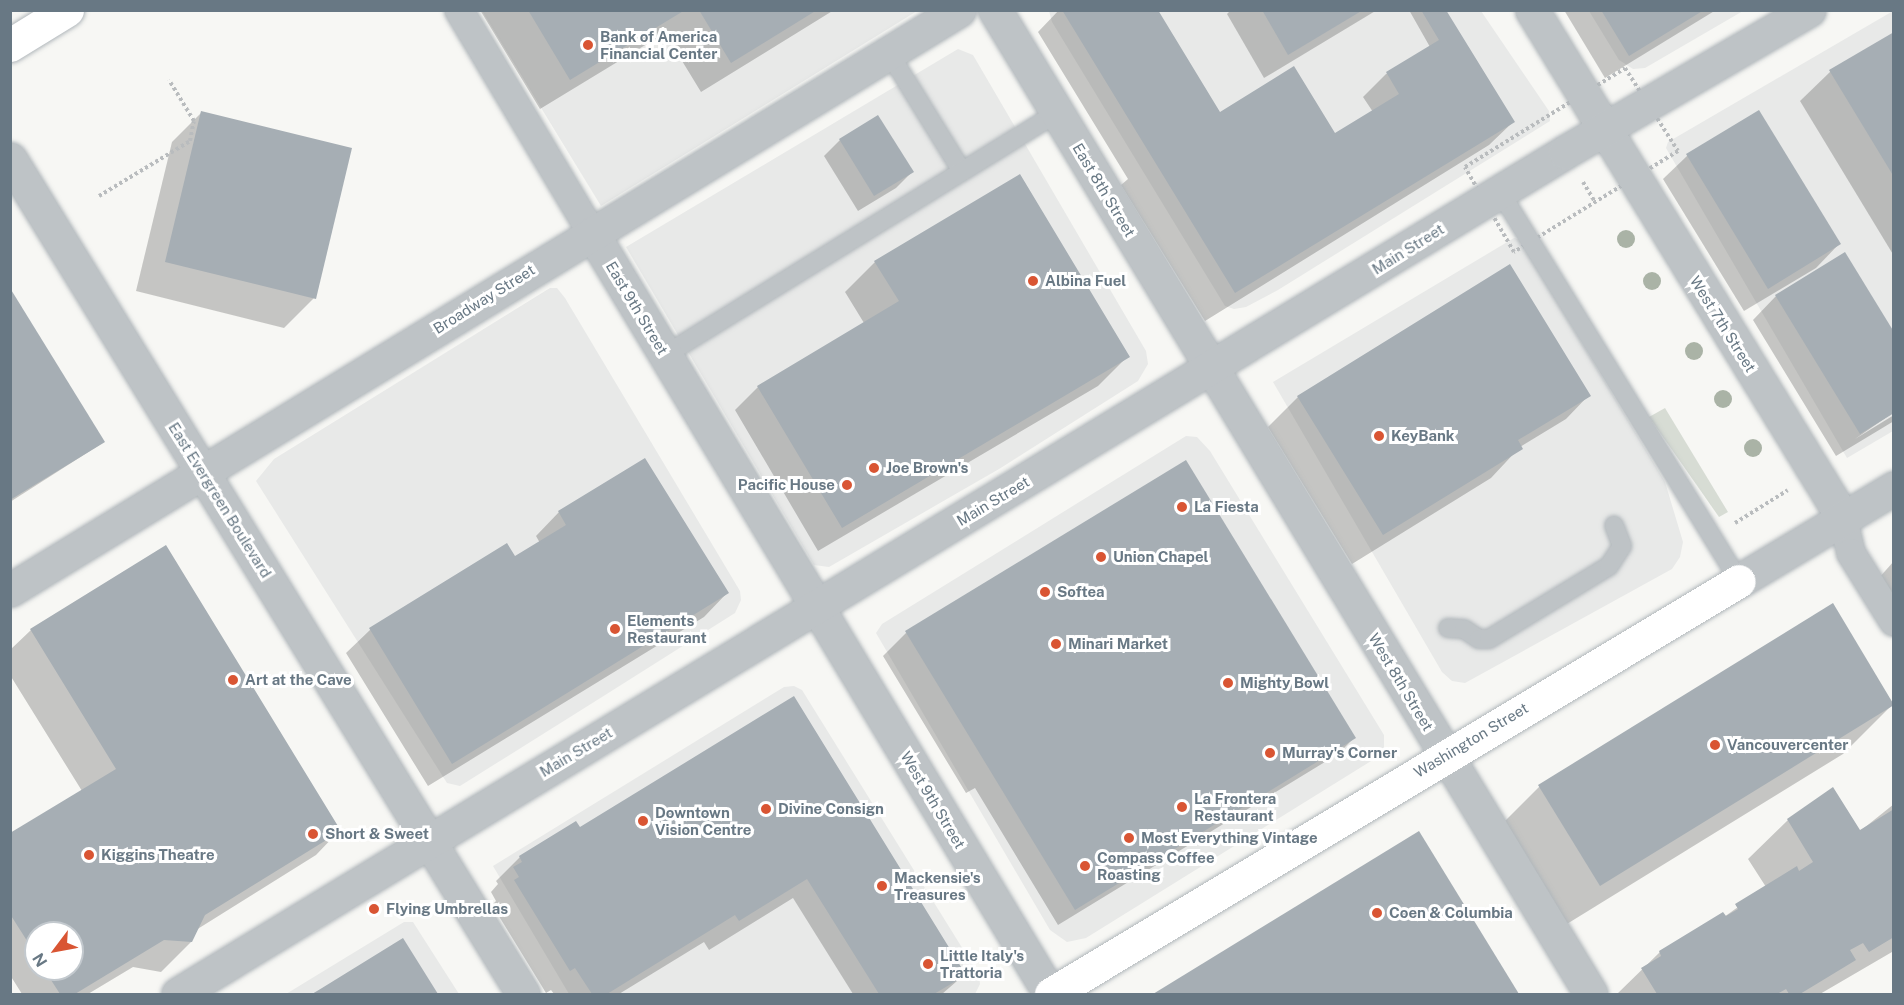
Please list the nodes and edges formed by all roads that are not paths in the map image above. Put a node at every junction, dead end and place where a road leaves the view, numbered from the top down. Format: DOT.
graph roads {
  1 [pos="67,10"];
  2 [pos="459,10"];
  3 [pos="959,10"];
  4 [pos="995,10"];
  5 [pos="1532,10"];
  6 [pos="1809,10"];
  7 [pos="10,45"];
  8 [pos="889,53"];
  9 [pos="1057,113"];
  10 [pos="1604,129"];
  11 [pos="10,159"];
  12 [pos="962,171"];
  13 [pos="1500,192"];
  14 [pos="592,233"];
  15 [pos="665,355"];
  16 [pos="1212,370"];
  17 [pos="203,473"];
  18 [pos="1893,488"];
  19 [pos="1843,518"];
  20 [pos="1614,525"];
  21 [pos="1739,581"];
  22 [pos="10,590"];
  23 [pos="817,606"];
  24 [pos="1893,622"];
  25 [pos="1448,628"];
  26 [pos="1445,755"];
  27 [pos="430,841"];
  28 [pos="178,994"];
  29 [pos="523,994"];
  30 [pos="1051,994"];
  31 [pos="1591,994"];
  1 -- 7 [label="main road"];
  2 -- 14 [label="street, East 9th Street"];
  3 -- 8 [label="street, Broadway Street"];
  4 -- 9 [label="street, East 8th Street"];
  5 -- 10 [label="street, West 7th Street"];
  6 -- 10 [label="street, Main Street"];
  8 -- 12 [label="lane"];
  8 -- 14 [label="street, Broadway Street"];
  9 -- 12 [label="lane"];
  9 -- 16 [label="street, East 8th Street"];
  10 -- 13 [label="street, Main Street"];
  10 -- 19 [label="street, West 7th Street"];
  11 -- 17 [label="street, East Evergreen Boulevard"];
  12 -- 15 [label="lane"];
  13 -- 16 [label="street, Main Street"];
  13 -- 21 [label="lane"];
  14 -- 15 [label="street, East 9th Street"];
  14 -- 17 [label="street, Broadway Street"];
  15 -- 23 [label="street, East 9th Street"];
  16 -- 23 [label="street, Main Street"];
  16 -- 26 [label="street, West 8th Street"];
  17 -- 22 [label="street, Broadway Street"];
  17 -- 27 [label="street, East Evergreen Boulevard"];
  18 -- 19 [label="street, Washington Street"];
  19 -- 21 [label="street, Washington Street"];
  19 -- 24 [label="street"];
  20 -- 25 [label="lane"];
  21 -- 26 [label="main road, Washington Street"];
  23 -- 27 [label="street, Main Street"];
  23 -- 30 [label="street, West 9th Street"];
  26 -- 30 [label="main road, Washington Street"];
  26 -- 31 [label="street, West 8th Street"];
  27 -- 28 [label="street, Main Street"];
  27 -- 29 [label="street, East Evergreen Boulevard"];
}
